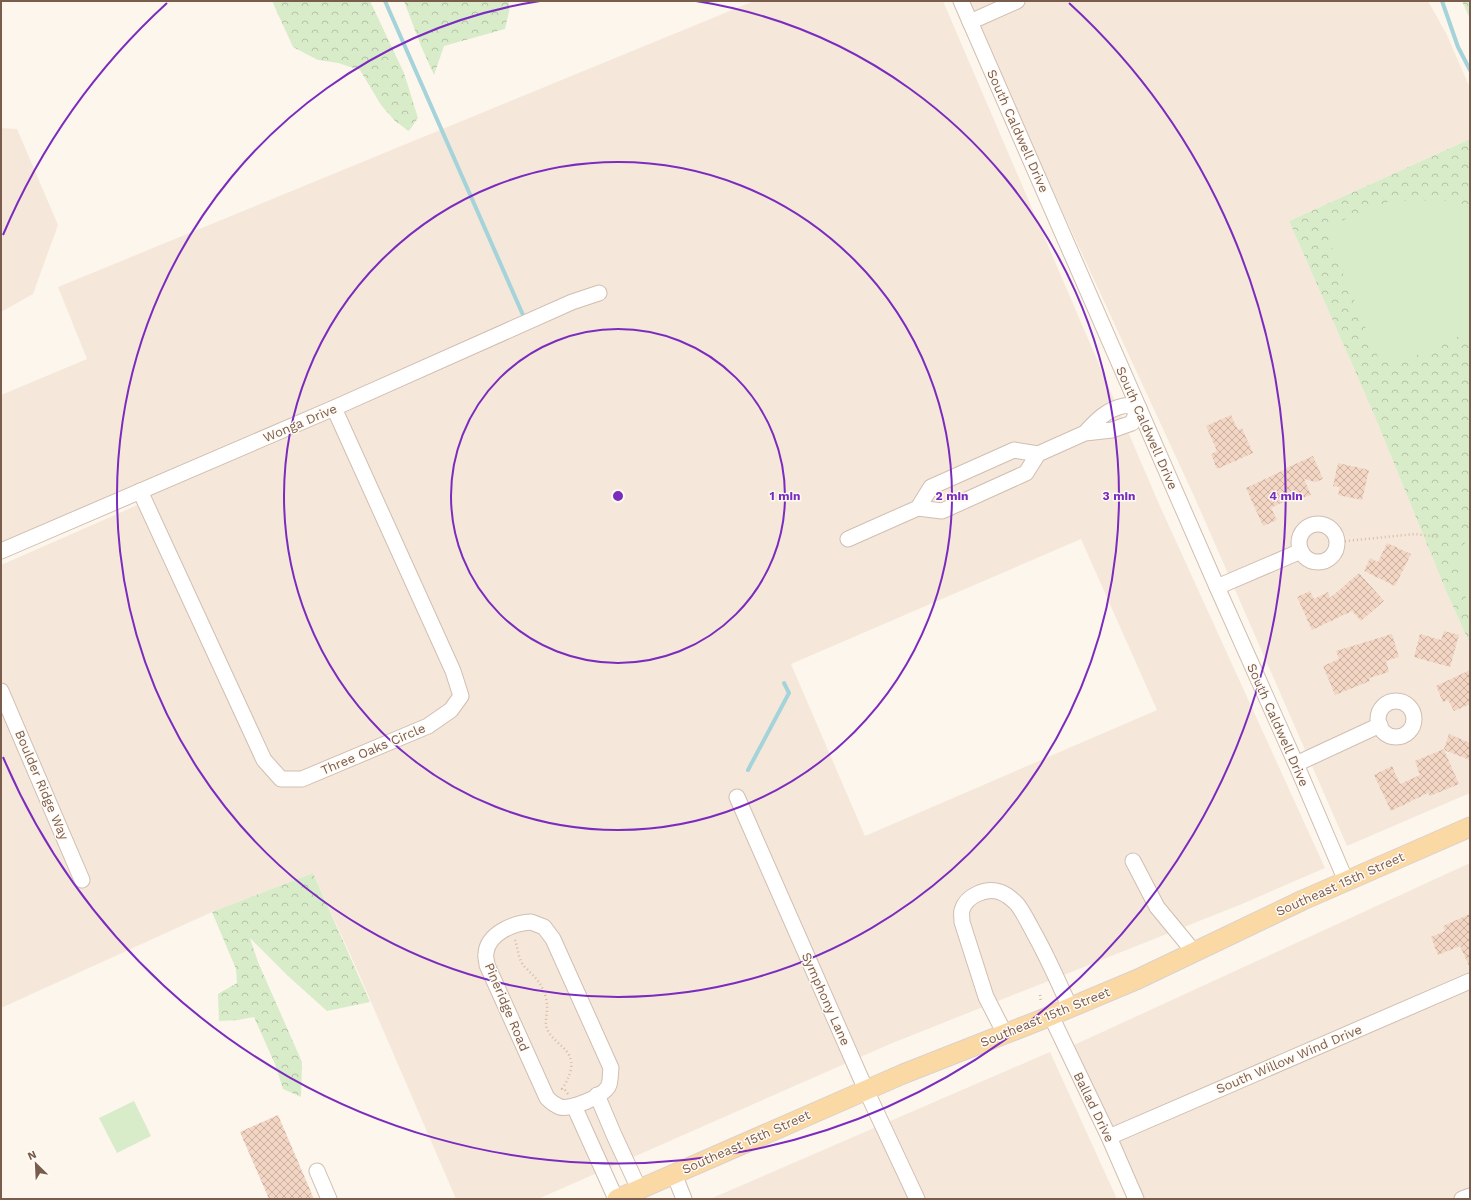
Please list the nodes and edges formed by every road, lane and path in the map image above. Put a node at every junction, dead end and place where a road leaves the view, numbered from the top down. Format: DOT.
graph roads {
  1 [pos="961,1"];
  2 [pos="1017,1"];
  3 [pos="970,22"];
  4 [pos="599,293"];
  5 [pos="334,408"];
  6 [pos="1139,408"];
  7 [pos="1105,414"];
  8 [pos="1112,430"];
  9 [pos="1085,433"];
  10 [pos="1038,454"];
  11 [pos="140,491"];
  12 [pos="918,508"];
  13 [pos="1437,537"];
  14 [pos="848,539"];
  15 [pos="1337,542"];
  16 [pos="1,550"];
  17 [pos="1301,551"];
  18 [pos="1216,587"];
  19 [pos="1,691"];
  20 [pos="1380,725"];
  21 [pos="1296,764"];
  22 [pos="737,797"];
  23 [pos="1470,827"];
  24 [pos="1133,861"];
  25 [pos="82,880"];
  26 [pos="1346,881"];
  27 [pos="514,937"];
  28 [pos="1194,952"];
  29 [pos="1470,981"];
  30 [pos="1070,1008"];
  31 [pos="1051,1016"];
  32 [pos="1005,1034"];
  33 [pos="866,1090"];
  34 [pos="597,1096"];
  35 [pos="572,1101"];
  36 [pos="614,1136"];
  37 [pos="1109,1137"];
  38 [pos="593,1145"];
  39 [pos="317,1171"];
  40 [pos="674,1174"];
  41 [pos="639,1189"];
  42 [pos="1470,1196"];
  43 [pos="329,1199"];
  44 [pos="616,1199"];
  45 [pos="684,1199"];
  46 [pos="917,1199"];
  47 [pos="1136,1199"];
  48 [pos="1462,1199"];
  1 -- 3 [label="street, South Caldwell Drive"];
  2 -- 3 [label="street"];
  3 -- 6 [label="street, South Caldwell Drive"];
  4 -- 5 [label="street, Wonga Drive"];
  5 -- 11 [label="street, Wonga Drive"];
  5 -- 11 [label="street, Three Oaks Circle"];
  6 -- 7 [label="street"];
  6 -- 8 [label="street"];
  6 -- 18 [label="street, South Caldwell Drive"];
  7 -- 8 [label="street"];
  7 -- 9 [label="street"];
  8 -- 9 [label="street"];
  9 -- 10 [label="street"];
  10 -- 12 [label="street"];
  10 -- 12 [label="street"];
  11 -- 16 [label="street, Wonga Drive"];
  12 -- 14 [label="street"];
  13 -- 15 [label="path"];
  15 -- 17 [label="street"];
  15 -- 17 [label="street"];
  17 -- 18 [label="street"];
  18 -- 21 [label="street, South Caldwell Drive"];
  19 -- 25 [label="street, Boulder Ridge Way"];
  20 -- 21 [label="street"];
  21 -- 26 [label="street, South Caldwell Drive"];
  22 -- 33 [label="street, Symphony Lane"];
  23 -- 26 [label="main road, Southeast 15th Street"];
  24 -- 28 [label="street"];
  26 -- 28 [label="main road, Southeast 15th Street"];
  27 -- 35 [label="path"];
  28 -- 30 [label="main road, Southeast 15th Street"];
  29 -- 37 [label="street, South Willow Wind Drive"];
  30 -- 31 [label="main road, Southeast 15th Street"];
  30 -- 32 [label="street"];
  31 -- 32 [label="main road, Southeast 15th Street"];
  31 -- 37 [label="street, Ballad Drive"];
  32 -- 33 [label="main road, Southeast 15th Street"];
  33 -- 40 [label="main road, Southeast 15th Street"];
  33 -- 46 [label="street, Symphony Lane"];
  34 -- 35 [label="street, Pineridge Road"];
  34 -- 35 [label="street, Pineridge Road"];
  34 -- 36 [label="street"];
  35 -- 38 [label="street"];
  36 -- 38 [label="street"];
  36 -- 41 [label="street"];
  37 -- 47 [label="street, Ballad Drive"];
  38 -- 44 [label="street"];
  39 -- 43 [label="street"];
  40 -- 41 [label="main road, Southeast 15th Street"];
  40 -- 45 [label="street"];
  41 -- 44 [label="main road, Southeast 15th Street"];
  42 -- 48 [label="street"];
}
